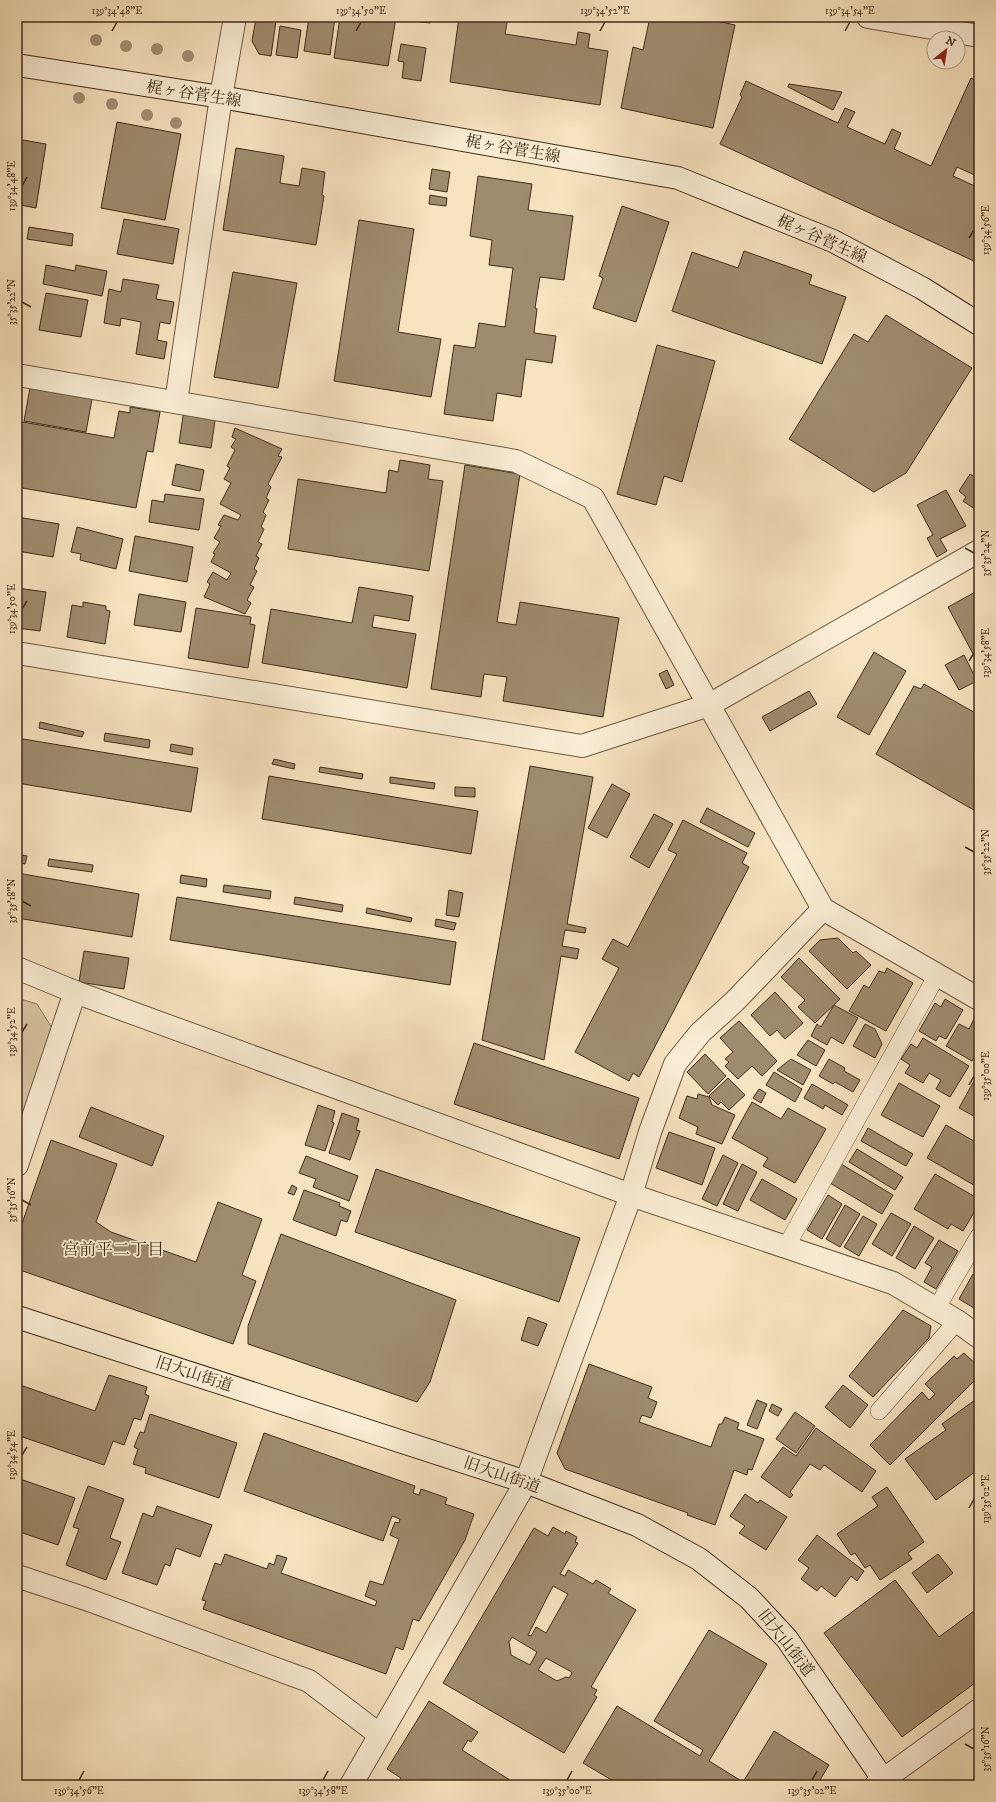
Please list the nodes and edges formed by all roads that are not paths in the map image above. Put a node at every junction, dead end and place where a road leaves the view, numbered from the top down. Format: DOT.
graph roads {
  1 [pos="236,17"];
  2 [pos="868,17"];
  3 [pos="979,36"];
  4 [pos="17,65"];
  5 [pos="221,97"];
  6 [pos="979,324"];
  7 [pos="17,375"];
  8 [pos="176,402"];
  9 [pos="979,551"];
  10 [pos="17,653"];
  11 [pos="709,705"];
  12 [pos="823,910"];
  13 [pos="17,968"];
  14 [pos="937,975"];
  15 [pos="75,992"];
  16 [pos="979,999"];
  17 [pos="17,1165"];
  18 [pos="631,1195"];
  19 [pos="979,1236"];
  20 [pos="786,1247"];
  21 [pos="936,1309"];
  22 [pos="17,1317"];
  23 [pos="957,1321"];
  24 [pos="979,1337"];
  25 [pos="879,1411"];
  26 [pos="526,1482"];
  27 [pos="17,1576"];
  28 [pos="979,1710"];
  29 [pos="380,1735"];
  30 [pos="882,1783"];
  31 [pos="351,1785"];
  1 -- 5 [label="street"];
  2 -- 3 [label="street"];
  4 -- 5 [label="street, 梶ヶ谷菅生線"];
  5 -- 6 [label="street, 梶ヶ谷菅生線"];
  5 -- 8 [label="street"];
  7 -- 8 [label="street"];
  8 -- 11 [label="street"];
  9 -- 11 [label="street"];
  10 -- 11 [label="street"];
  11 -- 12 [label="street"];
  12 -- 14 [label="street"];
  12 -- 18 [label="street"];
  13 -- 15 [label="street"];
  14 -- 16 [label="street"];
  14 -- 20 [label="lane"];
  15 -- 17 [label="street"];
  15 -- 18 [label="street"];
  18 -- 20 [label="street"];
  18 -- 26 [label="street"];
  19 -- 21 [label="lane"];
  20 -- 21 [label="street"];
  21 -- 23 [label="street"];
  22 -- 26 [label="street, 旧大山街道"];
  23 -- 24 [label="street"];
  23 -- 25 [label="lane"];
  26 -- 29 [label="street"];
  26 -- 30 [label="street, 旧大山街道"];
  27 -- 29 [label="street"];
  28 -- 30 [label="street"];
  29 -- 31 [label="street"];
}
